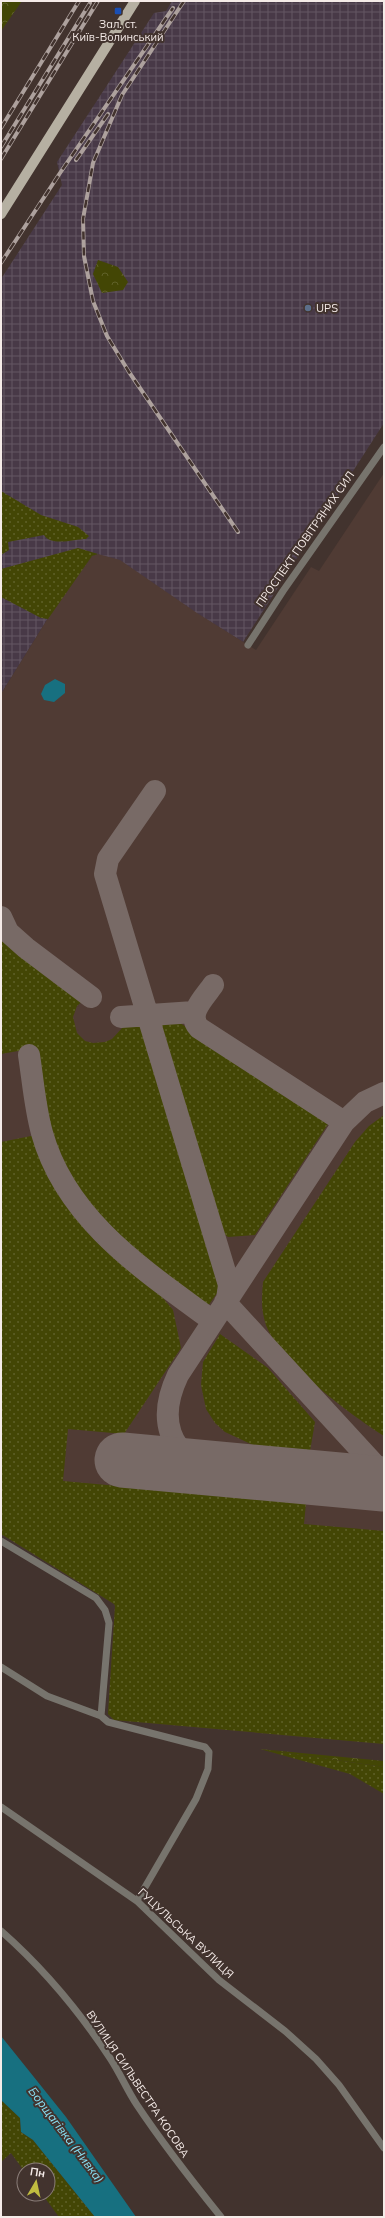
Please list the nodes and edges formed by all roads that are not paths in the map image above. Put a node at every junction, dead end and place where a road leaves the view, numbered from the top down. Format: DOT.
graph roads {
  1 [pos="135,1"];
  2 [pos="1,214"];
  3 [pos="384,447"];
  4 [pos="248,645"];
  5 [pos="1,1541"];
  6 [pos="1,1667"];
  7 [pos="101,1716"];
  8 [pos="1,1807"];
  9 [pos="137,1901"];
  10 [pos="1,1931"];
  11 [pos="384,2148"];
  12 [pos="221,2217"];
  1 -- 2 [label="main road"];
  3 -- 4 [label="street, ПРОСПЕКТ ПОВІТРЯНИХ СИЛ"];
  5 -- 7 [label="street"];
  6 -- 7 [label="street"];
  7 -- 9 [label="street"];
  8 -- 9 [label="street, ГУЦУЛЬСЬКА ВУЛИЦЯ"];
  9 -- 11 [label="street, ГУЦУЛЬСЬКА ВУЛИЦЯ"];
  10 -- 12 [label="street, ВУЛИЦЯ СИЛЬВЕСТРА КОСОВА"];
}
